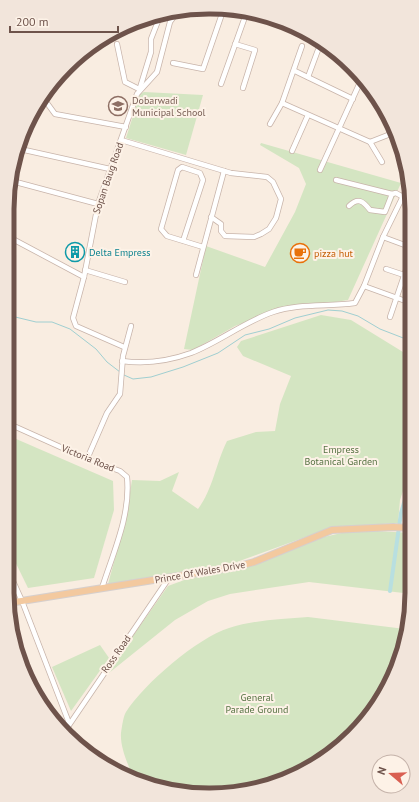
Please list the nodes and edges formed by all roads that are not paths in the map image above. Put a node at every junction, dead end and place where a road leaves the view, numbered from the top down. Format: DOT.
graph roads {
  1 [pos="222,14"];
  2 [pos="245,17"];
  3 [pos="173,18"];
  4 [pos="158,21"];
  5 [pos="116,44"];
  6 [pos="235,44"];
  7 [pos="302,46"];
  8 [pos="318,50"];
  9 [pos="173,63"];
  10 [pos="295,71"];
  11 [pos="308,77"];
  12 [pos="221,84"];
  13 [pos="359,84"];
  14 [pos="243,88"];
  15 [pos="139,90"];
  16 [pos="353,98"];
  17 [pos="47,102"];
  18 [pos="282,103"];
  19 [pos="308,115"];
  20 [pos="270,124"];
  21 [pos="126,127"];
  22 [pos="339,129"];
  23 [pos="389,134"];
  24 [pos="122,140"];
  25 [pos="370,142"];
  26 [pos="23,150"];
  27 [pos="369,150"];
  28 [pos="292,151"];
  29 [pos="376,153"];
  30 [pos="193,162"];
  31 [pos="382,162"];
  32 [pos="191,169"];
  33 [pos="110,170"];
  34 [pos="320,170"];
  35 [pos="224,171"];
  36 [pos="336,180"];
  37 [pos="16,181"];
  38 [pos="392,194"];
  39 [pos="405,194"];
  40 [pos="403,197"];
  41 [pos="98,204"];
  42 [pos="349,206"];
  43 [pos="211,217"];
  44 [pos="383,237"];
  45 [pos="14,240"];
  46 [pos="183,241"];
  47 [pos="405,245"];
  48 [pos="203,247"];
  49 [pos="386,269"];
  50 [pos="85,270"];
  51 [pos="405,272"];
  52 [pos="196,275"];
  53 [pos="404,275"];
  54 [pos="84,277"];
  55 [pos="125,282"];
  56 [pos="364,286"];
  57 [pos="396,298"];
  58 [pos="405,301"];
  59 [pos="390,317"];
  60 [pos="131,326"];
  61 [pos="124,347"];
  62 [pos="122,364"];
  63 [pos="14,426"];
  64 [pos="87,459"];
  65 [pos="405,528"];
  66 [pos="169,578"];
  67 [pos="14,583"];
  68 [pos="102,588"];
  69 [pos="22,601"];
  70 [pos="14,602"];
  71 [pos="69,723"];
  72 [pos="67,726"];
  1 -- 9 [label="street"];
  2 -- 6 [label="street"];
  3 -- 15 [label="street, Sopan Baug Road"];
  4 -- 15 [label="street"];
  5 -- 15 [label="street"];
  6 -- 12 [label="street"];
  6 -- 14 [label="street"];
  7 -- 10 [label="street"];
  8 -- 11 [label="street"];
  10 -- 11 [label="street"];
  10 -- 18 [label="street"];
  11 -- 16 [label="street"];
  13 -- 16 [label="street"];
  15 -- 21 [label="street, Sopan Baug Road"];
  16 -- 22 [label="street"];
  17 -- 21 [label="street"];
  18 -- 19 [label="street"];
  18 -- 20 [label="street"];
  19 -- 22 [label="street"];
  19 -- 28 [label="street"];
  21 -- 24 [label="street, Sopan Baug Road"];
  22 -- 25 [label="street"];
  22 -- 34 [label="street"];
  23 -- 25 [label="street"];
  24 -- 30 [label="street"];
  24 -- 33 [label="street, Sopan Baug Road"];
  25 -- 29 [label="street"];
  26 -- 33 [label="street"];
  27 -- 29 [label="street"];
  29 -- 31 [label="street"];
  30 -- 32 [label="street"];
  30 -- 35 [label="street"];
  32 -- 46 [label="street"];
  32 -- 46 [label="street"];
  33 -- 41 [label="street, Sopan Baug Road"];
  35 -- 43 [label="street"];
  35 -- 43 [label="street"];
  36 -- 38 [label="street"];
  37 -- 41 [label="street"];
  38 -- 40 [label="street"];
  38 -- 42 [label="street"];
  39 -- 40 [label="street"];
  40 -- 44 [label="street"];
  41 -- 50 [label="street, Sopan Baug Road"];
  43 -- 48 [label="street"];
  44 -- 47 [label="street"];
  44 -- 56 [label="street"];
  45 -- 54 [label="street"];
  46 -- 48 [label="street"];
  48 -- 52 [label="street"];
  49 -- 53 [label="street"];
  50 -- 54 [label="street, Sopan Baug Road"];
  50 -- 55 [label="street"];
  51 -- 53 [label="street"];
  53 -- 57 [label="street"];
  54 -- 61 [label="street, Sopan Baug Road"];
  56 -- 57 [label="street"];
  56 -- 62 [label="street"];
  57 -- 58 [label="street"];
  57 -- 59 [label="street"];
  60 -- 61 [label="street"];
  61 -- 62 [label="street"];
  62 -- 64 [label="street"];
  63 -- 64 [label="street, Victoria Road"];
  64 -- 68 [label="street, Victoria Road"];
  65 -- 66 [label="main road, Prince Of Wales Drive"];
  66 -- 68 [label="main road, Prince Of Wales Drive"];
  66 -- 71 [label="street, Ross Road"];
  67 -- 69 [label="street"];
  68 -- 69 [label="main road, Prince Of Wales Drive"];
  69 -- 70 [label="main road, Prince Of Wales Drive"];
  69 -- 71 [label="street"];
  71 -- 72 [label="street, Ross Road"];
}
